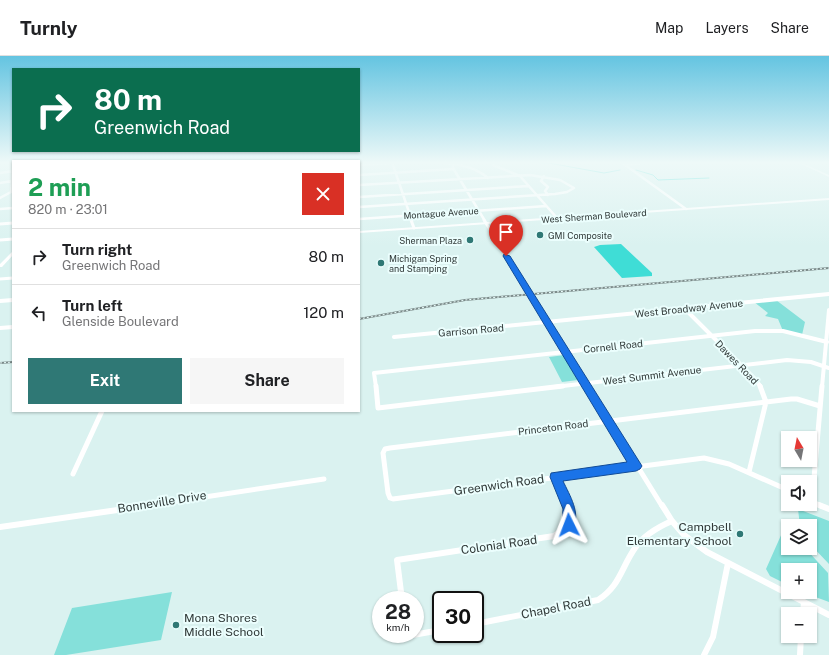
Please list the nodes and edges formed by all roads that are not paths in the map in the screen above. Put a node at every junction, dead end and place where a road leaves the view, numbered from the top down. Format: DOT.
graph roads {
  1 [pos="401,190"];
  2 [pos="466,190"];
  3 [pos="532,190"];
  4 [pos="546,190"];
  5 [pos="570,190"];
  6 [pos="660,190"];
  7 [pos="12,192"];
  8 [pos="402,194"];
  9 [pos="548,195"];
  10 [pos="12,196"];
  11 [pos="537,196"];
  12 [pos="1,197"];
  13 [pos="360,197"];
  14 [pos="829,199"];
  15 [pos="472,200"];
  16 [pos="406,204"];
  17 [pos="546,206"];
  18 [pos="360,207"];
  19 [pos="12,208"];
  20 [pos="0,209"];
  21 [pos="686,209"];
  22 [pos="478,211"];
  23 [pos="410,215"];
  24 [pos="557,218"];
  25 [pos="360,219"];
  26 [pos="12,223"];
  27 [pos="486,223"];
  28 [pos="0,224"];
  29 [pos="414,228"];
  30 [pos="360,232"];
  31 [pos="12,239"];
  32 [pos="0,240"];
  33 [pos="0,258"];
  34 [pos="11,258"];
  35 [pos="0,266"];
  36 [pos="12,278"];
  37 [pos="0,279"];
  38 [pos="829,294"];
  39 [pos="12,300"];
  40 [pos="0,301"];
  41 [pos="684,309"];
  42 [pos="829,310"];
  43 [pos="548,322"];
  44 [pos="12,327"];
  45 [pos="0,328"];
  46 [pos="711,336"];
  47 [pos="394,337"];
  48 [pos="827,342"];
  49 [pos="566,352"];
  50 [pos="741,365"];
  51 [pos="826,368"];
  52 [pos="585,383"];
  53 [pos="766,402"];
  54 [pos="820,406"];
  55 [pos="378,408"];
  56 [pos="102,412"];
  57 [pos="608,421"];
  58 [pos="636,466"];
  59 [pos="749,472"];
  60 [pos="74,474"];
  61 [pos="813,475"];
  62 [pos="555,477"];
  63 [pos="324,479"];
  64 [pos="781,487"];
  65 [pos="395,500"];
  66 [pos="817,504"];
  67 [pos="829,509"];
  68 [pos="672,521"];
  69 [pos="0,527"];
  70 [pos="728,563"];
  71 [pos="401,591"];
  72 [pos="804,602"];
  73 [pos="804,607"];
  74 [pos="829,615"];
  75 [pos="484,622"];
  76 [pos="801,643"];
  77 [pos="704,655"];
  78 [pos="800,655"];
  1 -- 8 [label="street"];
  2 -- 8 [label="street"];
  2 -- 15 [label="street"];
  3 -- 11 [label="street"];
  4 -- 9 [label="street"];
  5 -- 9 [label="street"];
  6 -- 21 [label="street"];
  7 -- 12 [label="street"];
  8 -- 13 [label="street"];
  8 -- 16 [label="street"];
  9 -- 11 [label="street"];
  10 -- 12 [label="street"];
  11 -- 15 [label="street"];
  11 -- 17 [label="street"];
  14 -- 21 [label="main road, West Sherman Boulevard"];
  15 -- 16 [label="street"];
  15 -- 22 [label="street"];
  16 -- 18 [label="street"];
  16 -- 23 [label="street"];
  17 -- 22 [label="street, Montague Avenue"];
  17 -- 24 [label="street"];
  19 -- 20 [label="street"];
  21 -- 24 [label="main road, West Sherman Boulevard"];
  22 -- 23 [label="street, Montague Avenue"];
  22 -- 27 [label="street"];
  23 -- 25 [label="street, Montague Avenue"];
  23 -- 29 [label="street"];
  24 -- 27 [label="main road, West Sherman Boulevard"];
  26 -- 28 [label="street"];
  27 -- 29 [label="main road, West Sherman Boulevard"];
  27 -- 43 [label="street"];
  29 -- 30 [label="main road, West Sherman Boulevard"];
  31 -- 32 [label="street"];
  33 -- 34 [label="main road"];
  34 -- 35 [label="main road"];
  36 -- 37 [label="street"];
  38 -- 41 [label="street, West Broadway Avenue"];
  39 -- 40 [label="street"];
  41 -- 43 [label="street, West Broadway Avenue"];
  41 -- 46 [label="street, Dawes Road"];
  42 -- 48 [label="street"];
  43 -- 47 [label="street, Garrison Road"];
  43 -- 49 [label="street"];
  44 -- 45 [label="street"];
  46 -- 48 [label="street, Cornell Road"];
  46 -- 49 [label="street, Cornell Road"];
  46 -- 50 [label="street, Dawes Road"];
  48 -- 51 [label="street"];
  49 -- 52 [label="street"];
  49 -- 55 [label="street, Cornell Road"];
  50 -- 51 [label="street, West Summit Avenue"];
  50 -- 52 [label="street, West Summit Avenue"];
  50 -- 53 [label="street, Dawes Road"];
  51 -- 54 [label="street"];
  52 -- 55 [label="street, West Summit Avenue"];
  52 -- 57 [label="street"];
  53 -- 54 [label="street, Princeton Road"];
  53 -- 57 [label="street, Princeton Road"];
  53 -- 59 [label="street"];
  54 -- 61 [label="street"];
  56 -- 60 [label="street"];
  57 -- 58 [label="street"];
  57 -- 65 [label="street, Princeton Road"];
  58 -- 59 [label="street, Greenwich Road"];
  58 -- 62 [label="street, Greenwich Road"];
  58 -- 68 [label="street"];
  59 -- 64 [label="street, Greenwich Road"];
  62 -- 65 [label="street, Greenwich Road"];
  62 -- 71 [label="street, Colonial Road"];
  63 -- 69 [label="street, Bonneville Drive"];
  66 -- 67 [label="street"];
  68 -- 70 [label="street"];
  68 -- 75 [label="street, Chapel Road"];
  70 -- 72 [label="street"];
  70 -- 77 [label="street"];
  72 -- 73 [label="street"];
  72 -- 74 [label="street"];
  76 -- 78 [label="street"];
}
